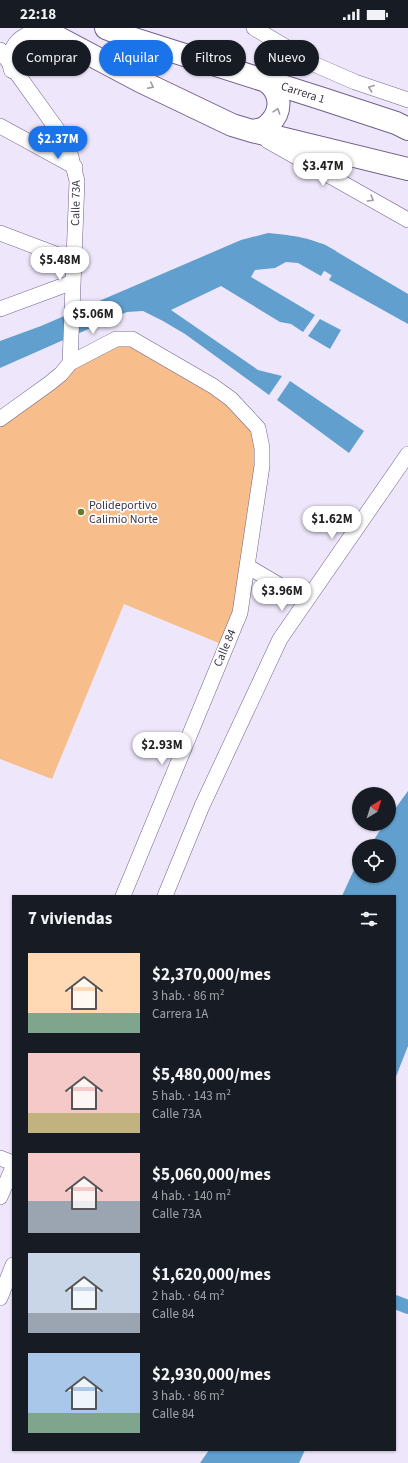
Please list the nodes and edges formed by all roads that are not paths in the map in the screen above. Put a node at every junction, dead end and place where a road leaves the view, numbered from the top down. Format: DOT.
graph roads {
  1 [pos="106,28"];
  2 [pos="254,28"];
  3 [pos="43,31"];
  4 [pos="21,40"];
  5 [pos="0,50"];
  6 [pos="12,68"];
  7 [pos="18,76"];
  8 [pos="266,81"];
  9 [pos="408,100"];
  10 [pos="0,126"];
  11 [pos="408,129"];
  12 [pos="252,131"];
  13 [pos="352,156"];
  14 [pos="75,167"];
  15 [pos="408,169"];
  16 [pos="408,179"];
  17 [pos="408,220"];
  18 [pos="0,233"];
  19 [pos="74,261"];
  20 [pos="73,282"];
  21 [pos="0,308"];
  22 [pos="70,363"];
  23 [pos="0,419"];
  24 [pos="408,454"];
  25 [pos="247,566"];
  26 [pos="306,601"];
  27 [pos="123,895"];
  28 [pos="165,895"];
  29 [pos="0,1158"];
  30 [pos="12,1163"];
  31 [pos="12,1168"];
  32 [pos="0,1197"];
  33 [pos="12,1268"];
  34 [pos="0,1298"];
  1 -- 8 [label="highway, Carrera 1"];
  9 -- 2 [label="street, one-way"];
  3 -- 4 [label="street"];
  3 -- 12 [label="highway, one-way"];
  5 -- 6 [label="street, Calle 73A"];
  7 -- 14 [label="street, Calle 73A"];
  8 -- 11 [label="highway, Carrera 1"];
  12 -- 8 [label="highway, one-way"];
  10 -- 14 [label="street"];
  12 -- 13 [label="highway"];
  12 -- 17 [label="street, one-way"];
  13 -- 15 [label="highway"];
  13 -- 16 [label="highway"];
  14 -- 19 [label="street, Calle 73A"];
  18 -- 19 [label="street"];
  19 -- 20 [label="street, Calle 73A"];
  20 -- 21 [label="street"];
  20 -- 22 [label="street, Calle 73A"];
  22 -- 23 [label="street"];
  22 -- 25 [label="street, Calle 84"];
  24 -- 26 [label="street"];
  25 -- 26 [label="street"];
  25 -- 27 [label="street, Calle 84"];
  26 -- 28 [label="street"];
  29 -- 30 [label="street"];
  31 -- 32 [label="street"];
  33 -- 34 [label="street"];
}
